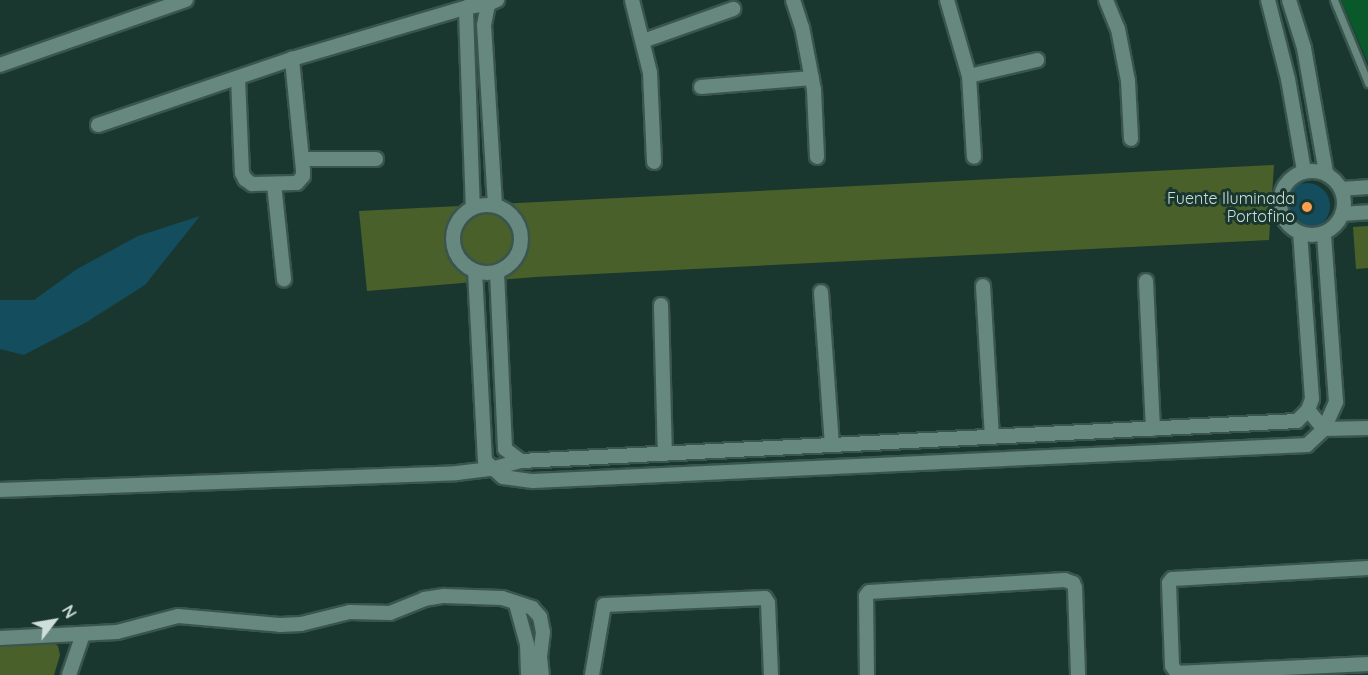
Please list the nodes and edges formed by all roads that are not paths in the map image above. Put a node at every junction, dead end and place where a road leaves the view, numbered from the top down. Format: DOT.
graph roads {
  1 [pos="186,0"];
  2 [pos="632,0"];
  3 [pos="793,0"];
  4 [pos="947,0"];
  5 [pos="1106,0"];
  6 [pos="1268,0"];
  7 [pos="1289,0"];
  8 [pos="1334,0"];
  9 [pos="492,2"];
  10 [pos="471,3"];
  11 [pos="733,9"];
  12 [pos="643,41"];
  13 [pos="292,59"];
  14 [pos="1036,60"];
  15 [pos="0,65"];
  16 [pos="969,76"];
  17 [pos="238,78"];
  18 [pos="812,78"];
  19 [pos="1368,83"];
  20 [pos="701,87"];
  21 [pos="98,125"];
  22 [pos="1131,139"];
  23 [pos="817,157"];
  24 [pos="974,157"];
  25 [pos="302,159"];
  26 [pos="376,159"];
  27 [pos="654,162"];
  28 [pos="1304,171"];
  29 [pos="1326,173"];
  30 [pos="274,184"];
  31 [pos="1368,187"];
  32 [pos="1341,189"];
  33 [pos="495,205"];
  34 [pos="473,207"];
  35 [pos="1368,212"];
  36 [pos="1342,214"];
  37 [pos="1300,233"];
  38 [pos="1324,233"];
  39 [pos="475,272"];
  40 [pos="497,272"];
  41 [pos="284,279"];
  42 [pos="1146,280"];
  43 [pos="983,286"];
  44 [pos="821,292"];
  45 [pos="661,305"];
  46 [pos="1308,410"];
  47 [pos="1368,428"];
  48 [pos="1153,429"];
  49 [pos="1324,429"];
  50 [pos="992,437"];
  51 [pos="911,441"];
  52 [pos="832,445"];
  53 [pos="665,454"];
  54 [pos="521,461"];
  55 [pos="911,464"];
  56 [pos="491,469"];
  57 [pos="0,490"];
  58 [pos="1368,568"];
  59 [pos="516,604"];
  60 [pos="543,632"];
  61 [pos="83,634"];
  62 [pos="526,634"];
  63 [pos="0,638"];
  64 [pos="1368,664"];
  65 [pos="1347,670"];
  66 [pos="541,671"];
  67 [pos="69,675"];
  68 [pos="528,675"];
  69 [pos="592,675"];
  70 [pos="771,675"];
  71 [pos="867,675"];
  72 [pos="1078,675"];
  1 -- 15 [label="street"];
  2 -- 12 [label="street"];
  3 -- 18 [label="street"];
  4 -- 16 [label="street"];
  5 -- 22 [label="street"];
  6 -- 28 [label="street"];
  7 -- 29 [label="street"];
  8 -- 19 [label="lane"];
  9 -- 10 [label="street"];
  9 -- 33 [label="street"];
  10 -- 13 [label="street"];
  10 -- 34 [label="street"];
  11 -- 12 [label="street"];
  12 -- 27 [label="street"];
  13 -- 17 [label="street"];
  13 -- 25 [label="street"];
  14 -- 16 [label="street"];
  16 -- 24 [label="street"];
  17 -- 21 [label="street"];
  17 -- 30 [label="street"];
  18 -- 20 [label="street"];
  18 -- 23 [label="street"];
  25 -- 26 [label="street"];
  25 -- 30 [label="street"];
  28 -- 29 [label="street"];
  28 -- 37 [label="street"];
  29 -- 32 [label="street"];
  30 -- 41 [label="street"];
  31 -- 32 [label="street"];
  32 -- 36 [label="street"];
  33 -- 34 [label="street"];
  33 -- 40 [label="street"];
  34 -- 39 [label="street"];
  35 -- 36 [label="street"];
  36 -- 38 [label="street"];
  37 -- 38 [label="street"];
  37 -- 46 [label="street"];
  38 -- 49 [label="street"];
  39 -- 40 [label="street"];
  39 -- 56 [label="street"];
  40 -- 54 [label="street"];
  42 -- 48 [label="street"];
  43 -- 50 [label="street"];
  44 -- 52 [label="street"];
  45 -- 53 [label="street"];
  46 -- 48 [label="street"];
  46 -- 49 [label="street"];
  47 -- 49 [label="street"];
  48 -- 50 [label="street"];
  49 -- 55 [label="street"];
  50 -- 51 [label="street"];
  51 -- 52 [label="street"];
  51 -- 55 [label="street"];
  52 -- 53 [label="street"];
  53 -- 54 [label="street"];
  54 -- 56 [label="street"];
  55 -- 56 [label="street"];
  56 -- 57 [label="street"];
  58 -- 65 [label="street"];
  59 -- 60 [label="street"];
  59 -- 61 [label="street"];
  59 -- 62 [label="street"];
  60 -- 62 [label="street"];
  60 -- 66 [label="street"];
  61 -- 63 [label="street"];
  61 -- 67 [label="street"];
  62 -- 68 [label="street"];
  64 -- 65 [label="street"];
  66 -- 68 [label="street"];
  69 -- 70 [label="street"];
  71 -- 72 [label="street"];
}
